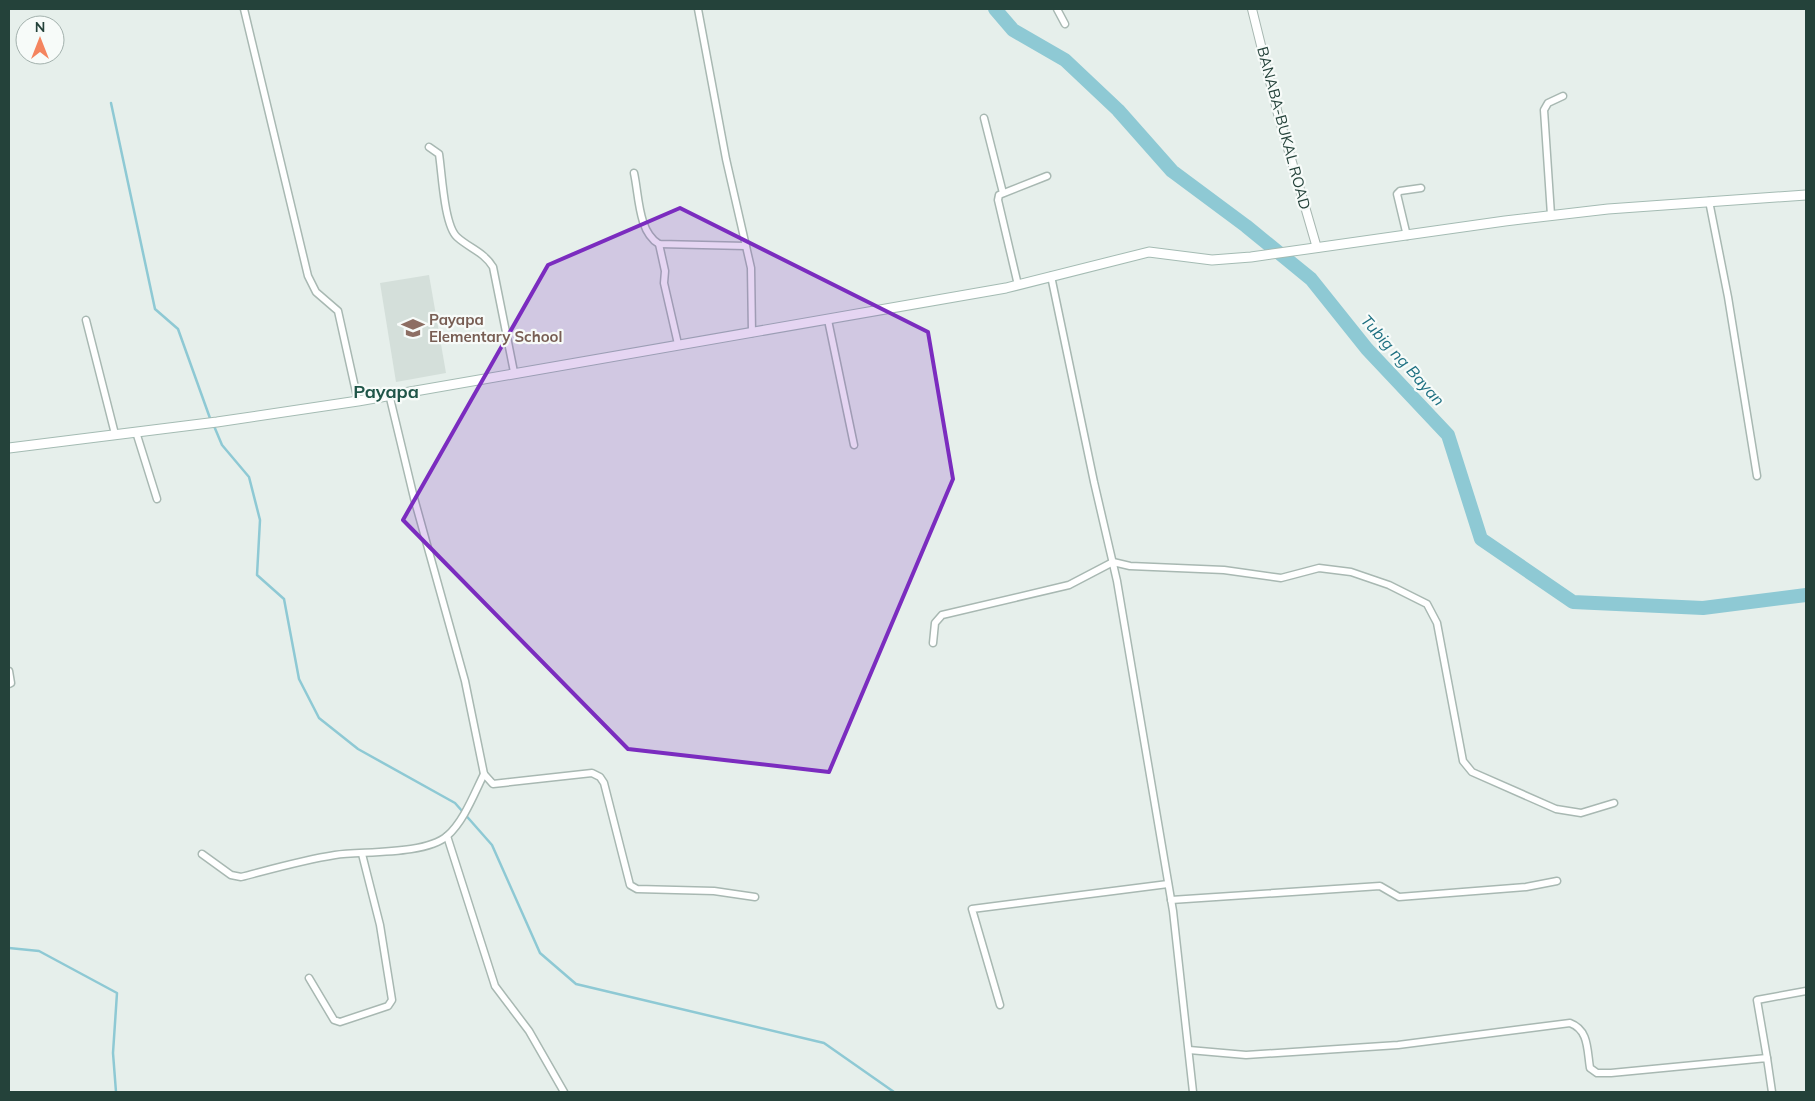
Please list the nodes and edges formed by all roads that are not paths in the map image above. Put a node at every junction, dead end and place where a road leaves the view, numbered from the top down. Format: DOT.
graph roads {
  1 [pos="244,9"];
  2 [pos="698,9"];
  3 [pos="1057,9"];
  4 [pos="1252,9"];
  5 [pos="1065,24"];
  6 [pos="1563,96"];
  7 [pos="984,118"];
  8 [pos="429,147"];
  9 [pos="634,173"];
  10 [pos="1047,176"];
  11 [pos="1421,188"];
  12 [pos="1004,193"];
  13 [pos="1806,195"];
  14 [pos="1709,201"];
  15 [pos="1551,215"];
  16 [pos="1407,236"];
  17 [pos="659,244"];
  18 [pos="746,246"];
  19 [pos="1317,248"];
  20 [pos="1051,276"];
  21 [pos="1018,285"];
  22 [pos="86,320"];
  23 [pos="828,320"];
  24 [pos="752,333"];
  25 [pos="678,344"];
  26 [pos="514,372"];
  27 [pos="389,394"];
  28 [pos="358,401"];
  29 [pos="136,432"];
  30 [pos="115,434"];
  31 [pos="854,445"];
  32 [pos="9,448"];
  33 [pos="1758,476"];
  34 [pos="157,500"];
  35 [pos="1113,562"];
  36 [pos="933,643"];
  37 [pos="9,671"];
  38 [pos="9,684"];
  39 [pos="484,774"];
  40 [pos="1614,803"];
  41 [pos="447,836"];
  42 [pos="202,854"];
  43 [pos="362,854"];
  44 [pos="1557,881"];
  45 [pos="1168,884"];
  46 [pos="755,896"];
  47 [pos="1171,900"];
  48 [pos="309,978"];
  49 [pos="1806,991"];
  50 [pos="1000,1005"];
  51 [pos="1189,1050"];
  52 [pos="1767,1058"];
  53 [pos="564,1092"];
  54 [pos="1193,1092"];
  55 [pos="1772,1092"];
  1 -- 28 [label="street"];
  2 -- 18 [label="street"];
  3 -- 5 [label="street"];
  4 -- 19 [label="street, BANABA-BUKAL ROAD"];
  6 -- 15 [label="street"];
  7 -- 12 [label="street"];
  8 -- 26 [label="street"];
  9 -- 17 [label="street"];
  10 -- 12 [label="street"];
  11 -- 16 [label="street"];
  12 -- 21 [label="street"];
  13 -- 14 [label="main road"];
  14 -- 15 [label="main road"];
  14 -- 33 [label="street"];
  15 -- 16 [label="main road"];
  16 -- 19 [label="main road"];
  17 -- 18 [label="street"];
  17 -- 25 [label="street"];
  18 -- 24 [label="street"];
  19 -- 20 [label="main road"];
  20 -- 21 [label="main road"];
  20 -- 35 [label="street"];
  21 -- 23 [label="main road"];
  22 -- 30 [label="street"];
  23 -- 24 [label="main road"];
  23 -- 31 [label="street"];
  24 -- 25 [label="main road"];
  25 -- 26 [label="main road"];
  26 -- 27 [label="main road"];
  27 -- 28 [label="main road"];
  27 -- 39 [label="street"];
  28 -- 29 [label="main road"];
  29 -- 30 [label="main road"];
  29 -- 34 [label="street"];
  30 -- 32 [label="main road"];
  35 -- 36 [label="street"];
  35 -- 40 [label="street"];
  35 -- 45 [label="street"];
  37 -- 38 [label="street"];
  39 -- 41 [label="street"];
  39 -- 46 [label="street"];
  41 -- 43 [label="street"];
  41 -- 53 [label="street"];
  42 -- 43 [label="street"];
  43 -- 48 [label="street"];
  44 -- 47 [label="street"];
  45 -- 47 [label="street"];
  45 -- 50 [label="street"];
  47 -- 51 [label="street"];
  49 -- 52 [label="street"];
  51 -- 52 [label="street"];
  51 -- 54 [label="street"];
  52 -- 55 [label="street"];
}
